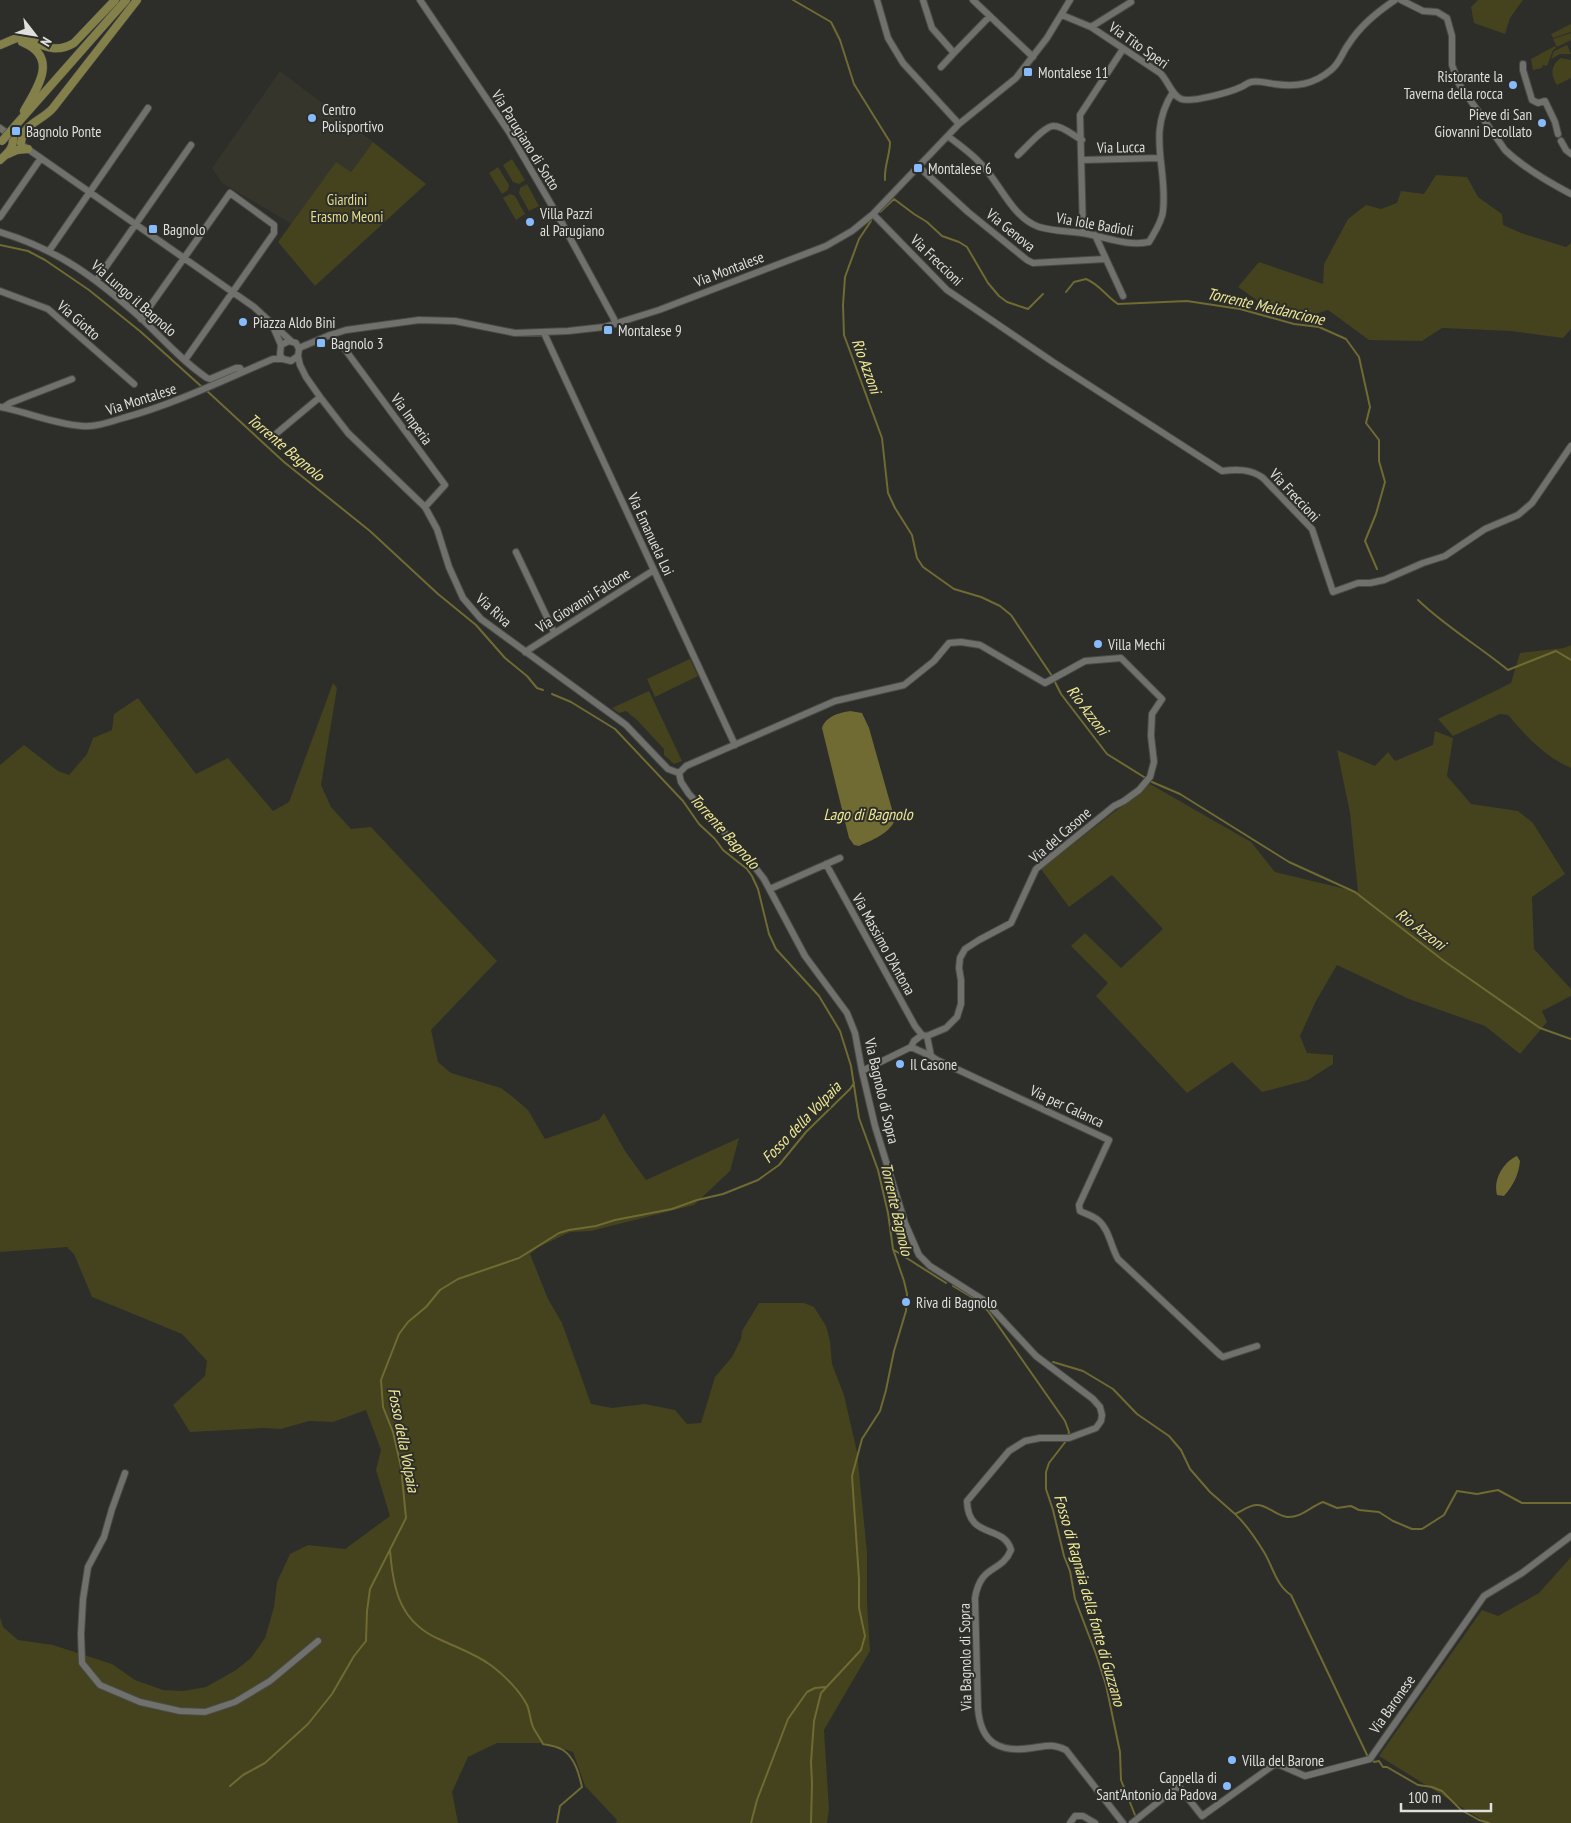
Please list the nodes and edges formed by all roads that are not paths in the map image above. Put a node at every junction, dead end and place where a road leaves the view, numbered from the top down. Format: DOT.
graph roads {
  1 [pos="116,0"];
  2 [pos="126,0"];
  3 [pos="137,0"];
  4 [pos="420,0"];
  5 [pos="877,0"];
  6 [pos="923,0"];
  7 [pos="973,0"];
  8 [pos="1070,0"];
  9 [pos="1395,0"];
  10 [pos="1401,0"];
  11 [pos="1131,2"];
  12 [pos="1062,15"];
  13 [pos="990,16"];
  14 [pos="1090,27"];
  15 [pos="13,39"];
  16 [pos="0,45"];
  17 [pos="1123,49"];
  18 [pos="954,53"];
  19 [pos="1033,57"];
  20 [pos="1523,64"];
  21 [pos="941,67"];
  22 [pos="1173,92"];
  23 [pos="148,108"];
  24 [pos="959,124"];
  25 [pos="15,126"];
  26 [pos="0,128"];
  27 [pos="948,136"];
  28 [pos="13,137"];
  29 [pos="1082,140"];
  30 [pos="1,142"];
  31 [pos="21,143"];
  32 [pos="192,146"];
  33 [pos="28,149"];
  34 [pos="1571,154"];
  35 [pos="1018,156"];
  36 [pos="3,157"];
  37 [pos="41,158"];
  38 [pos="1160,158"];
  39 [pos="1082,160"];
  40 [pos="919,167"];
  41 [pos="90,192"];
  42 [pos="1571,194"];
  43 [pos="873,214"];
  44 [pos="0,217"];
  45 [pos="137,224"];
  46 [pos="0,232"];
  47 [pos="1083,233"];
  48 [pos="1095,235"];
  49 [pos="49,250"];
  50 [pos="185,258"];
  51 [pos="1106,259"];
  52 [pos="96,280"];
  53 [pos="0,291"];
  54 [pos="233,292"];
  55 [pos="1123,296"];
  56 [pos="142,319"];
  57 [pos="272,323"];
  58 [pos="616,324"];
  59 [pos="544,333"];
  60 [pos="291,341"];
  61 [pos="340,344"];
  62 [pos="281,345"];
  63 [pos="299,348"];
  64 [pos="298,356"];
  65 [pos="283,359"];
  66 [pos="185,360"];
  67 [pos="291,361"];
  68 [pos="243,372"];
  69 [pos="304,375"];
  70 [pos="72,379"];
  71 [pos="134,384"];
  72 [pos="320,397"];
  73 [pos="2,407"];
  74 [pos="271,438"];
  75 [pos="1571,446"];
  76 [pos="425,507"];
  77 [pos="516,552"];
  78 [pos="654,570"];
  79 [pos="554,632"];
  80 [pos="525,652"];
  81 [pos="735,745"];
  82 [pos="679,773"];
  83 [pos="840,858"];
  84 [pos="826,864"];
  85 [pos="770,889"];
  86 [pos="924,1036"];
  87 [pos="910,1047"];
  88 [pos="931,1056"];
  89 [pos="862,1071"];
  90 [pos="1257,1346"];
  91 [pos="125,1473"];
  92 [pos="1571,1536"];
  93 [pos="318,1641"];
  94 [pos="1070,1823"];
  95 [pos="1095,1823"];
  96 [pos="1123,1823"];
  97 [pos="1132,1823"];
  1 -- 15 [label="main road"];
  2 -- 25 [label="main road"];
  3 -- 31 [label="main road"];
  4 -- 58 [label="street, Via Parugiano di Sotto"];
  5 -- 24 [label="street"];
  6 -- 18 [label="street"];
  7 -- 13 [label="street"];
  8 -- 12 [label="street, Via Montalese"];
  9 -- 22 [label="street, Via Tito Speri"];
  10 -- 42 [label="street"];
  11 -- 14 [label="street"];
  12 -- 14 [label="street, Via Tito Speri"];
  12 -- 19 [label="street, Via Montalese"];
  13 -- 18 [label="street"];
  13 -- 19 [label="street"];
  14 -- 17 [label="street, Via Tito Speri"];
  15 -- 16 [label="main road"];
  15 -- 25 [label="main road"];
  17 -- 22 [label="street, Via Tito Speri"];
  17 -- 29 [label="street"];
  18 -- 21 [label="street"];
  19 -- 24 [label="street, Via Montalese"];
  20 -- 34 [label="street"];
  22 -- 38 [label="street, Via Iole Badioli"];
  23 -- 41 [label="street"];
  24 -- 27 [label="street, Via Montalese"];
  25 -- 30 [label="main road, bridge"];
  26 -- 28 [label="street"];
  27 -- 40 [label="street, Via Montalese"];
  27 -- 47 [label="street, Via Iole Badioli"];
  28 -- 31 [label="street"];
  28 -- 36 [label="main road"];
  29 -- 35 [label="street"];
  29 -- 39 [label="street"];
  31 -- 33 [label="street"];
  32 -- 45 [label="street"];
  33 -- 36 [label="main road"];
  33 -- 37 [label="street"];
  37 -- 41 [label="street"];
  37 -- 44 [label="street"];
  38 -- 39 [label="street, Via Lucca"];
  38 -- 48 [label="street, Via Iole Badioli"];
  39 -- 47 [label="street"];
  40 -- 43 [label="street, Via Montalese"];
  40 -- 51 [label="street, Via Genova"];
  41 -- 45 [label="street"];
  41 -- 49 [label="street"];
  43 -- 58 [label="street, Via Montalese"];
  43 -- 75 [label="street, Via Freccioni"];
  45 -- 50 [label="street"];
  45 -- 52 [label="street"];
  46 -- 49 [label="street, Via Lungo il Bagnolo"];
  47 -- 48 [label="street, Via Iole Badioli"];
  48 -- 51 [label="street"];
  49 -- 52 [label="street, Via Lungo il Bagnolo"];
  50 -- 54 [label="street"];
  50 -- 54 [label="street"];
  50 -- 56 [label="street"];
  51 -- 55 [label="street"];
  52 -- 56 [label="street, Via Lungo il Bagnolo"];
  53 -- 71 [label="street, Via Giotto"];
  54 -- 57 [label="street"];
  54 -- 66 [label="street"];
  56 -- 66 [label="street, Via Lungo il Bagnolo"];
  57 -- 60 [label="street"];
  57 -- 62 [label="street"];
  58 -- 59 [label="street, Via Montalese"];
  59 -- 63 [label="street, Via Montalese"];
  59 -- 78 [label="street, Via Emanuela Loi"];
  60 -- 62 [label="street"];
  60 -- 63 [label="street"];
  61 -- 76 [label="street, Via Imperia"];
  62 -- 65 [label="street"];
  63 -- 64 [label="street"];
  64 -- 67 [label="street"];
  64 -- 69 [label="street, Via Riva"];
  65 -- 67 [label="street, Via Montalese"];
  65 -- 68 [label="street, Via Montalese"];
  66 -- 68 [label="street, Via Lungo il Bagnolo"];
  67 -- 69 [label="street, Via Riva"];
  68 -- 73 [label="street, Via Montalese"];
  69 -- 72 [label="street, Via Riva"];
  70 -- 73 [label="street"];
  72 -- 74 [label="street"];
  72 -- 76 [label="street, Via Riva"];
  76 -- 80 [label="street, Via Riva"];
  77 -- 79 [label="street"];
  78 -- 79 [label="street, Via Giovanni Falcone"];
  78 -- 81 [label="street, Via Emanuela Loi"];
  79 -- 80 [label="street, Via Giovanni Falcone"];
  80 -- 82 [label="street, Via Riva"];
  81 -- 82 [label="street"];
  81 -- 86 [label="street, Via del Casone"];
  82 -- 85 [label="street, Via Bagnolo di Sopra"];
  83 -- 84 [label="street"];
  84 -- 85 [label="street"];
  84 -- 86 [label="street, Via Massimo D'Antona"];
  85 -- 89 [label="street, Via Bagnolo di Sopra"];
  86 -- 87 [label="street, Via del Casone"];
  86 -- 88 [label="street"];
  87 -- 88 [label="street"];
  87 -- 89 [label="street, Via del Casone"];
  88 -- 90 [label="street, Via per Calanca"];
  89 -- 96 [label="street, Via Bagnolo di Sopra"];
  91 -- 93 [label="street"];
  92 -- 97 [label="street, Via Baronese"];
  94 -- 95 [label="street"];
}
